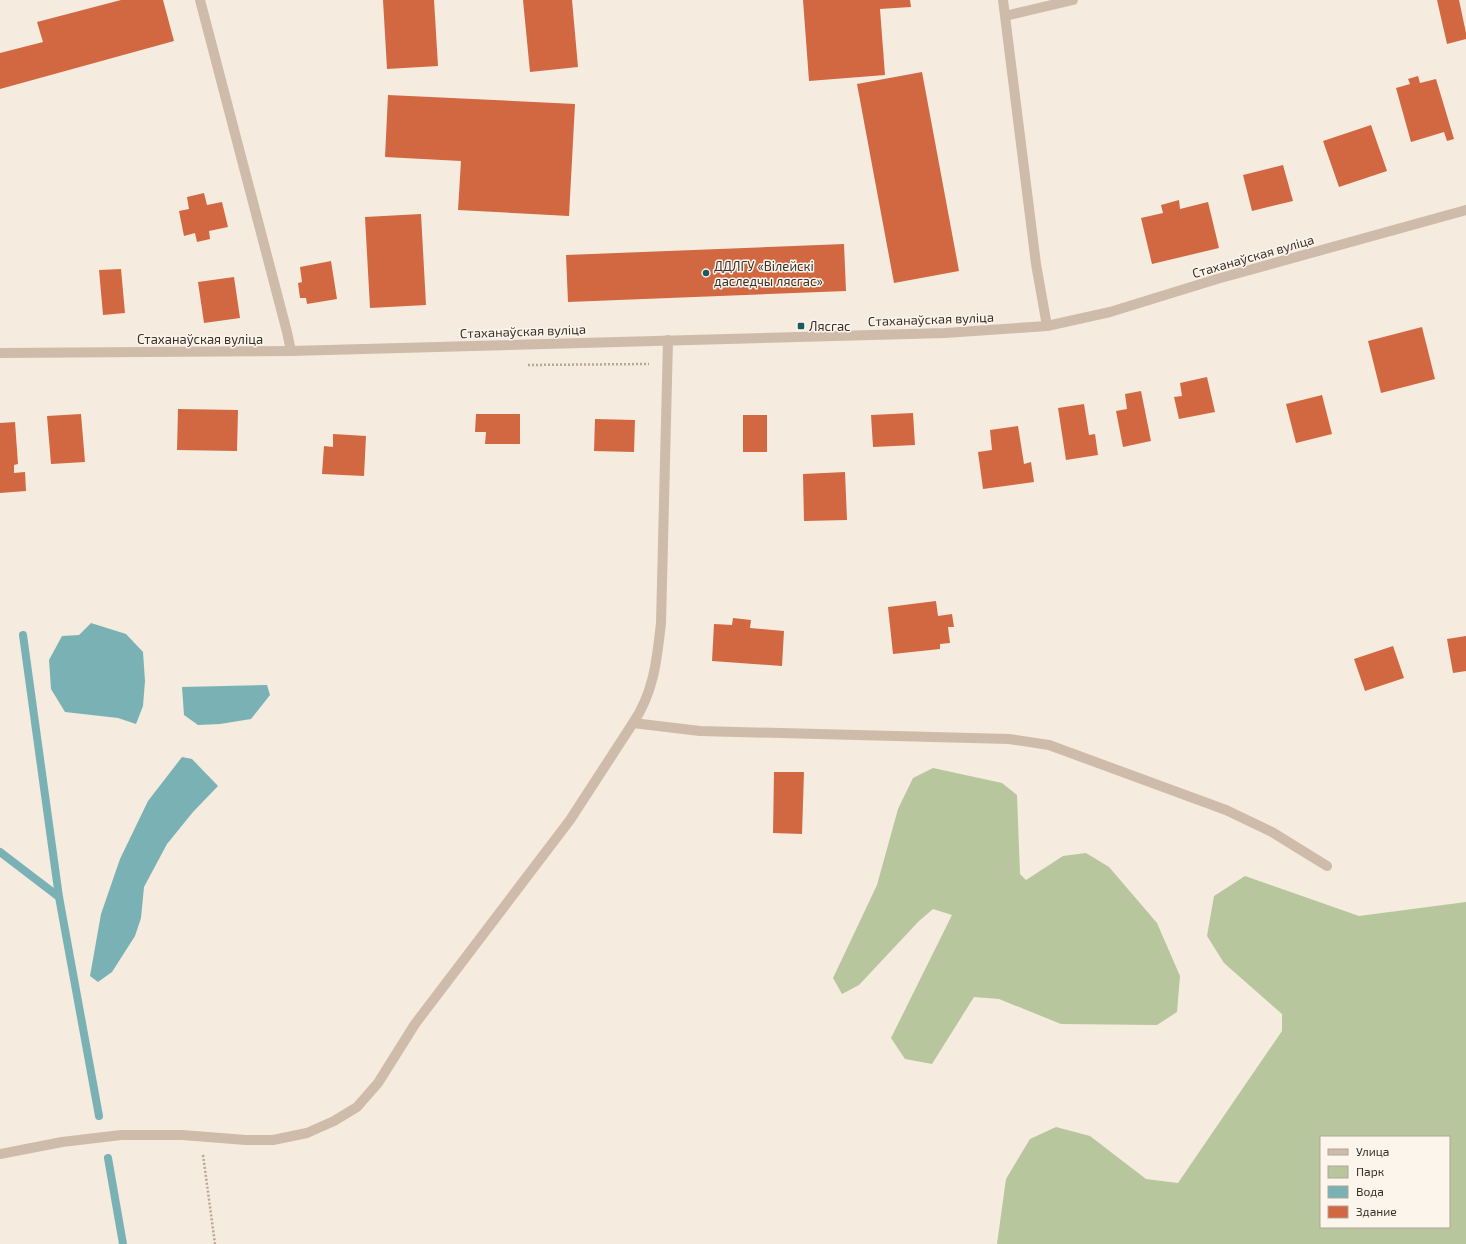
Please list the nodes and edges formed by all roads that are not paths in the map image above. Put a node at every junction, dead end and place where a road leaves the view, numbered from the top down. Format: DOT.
graph roads {
  1 [pos="200,0"];
  2 [pos="1003,0"];
  3 [pos="1073,0"];
  4 [pos="1005,16"];
  5 [pos="1466,210"];
  6 [pos="1047,326"];
  7 [pos="668,340"];
  8 [pos="291,351"];
  9 [pos="0,353"];
  10 [pos="633,723"];
  11 [pos="1327,866"];
  12 [pos="0,1154"];
  1 -- 8 [label="street"];
  2 -- 4 [label="street"];
  3 -- 4 [label="street"];
  4 -- 6 [label="street"];
  5 -- 6 [label="street, Стаханаўская вуліца"];
  6 -- 7 [label="street, Стаханаўская вуліца"];
  7 -- 8 [label="street, Стаханаўская вуліца"];
  7 -- 10 [label="street"];
  8 -- 9 [label="street, Стаханаўская вуліца"];
  10 -- 11 [label="street"];
  10 -- 12 [label="street"];
}
